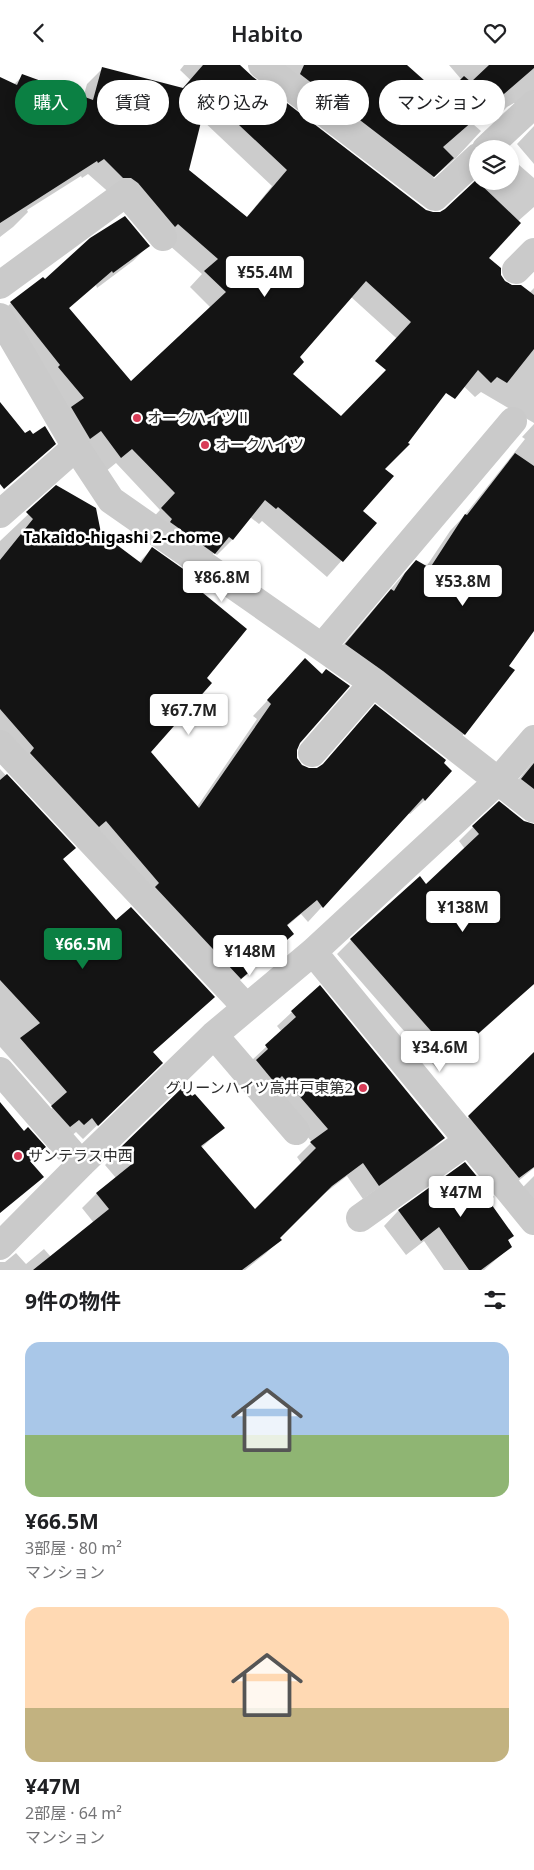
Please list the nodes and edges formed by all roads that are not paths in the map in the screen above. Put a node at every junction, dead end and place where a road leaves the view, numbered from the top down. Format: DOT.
graph roads {
  1 [pos="262,65"];
  2 [pos="534,104"];
  3 [pos="496,140"];
  4 [pos="469,165"];
  5 [pos="163,237"];
  6 [pos="0,285"];
  7 [pos="0,317"];
  8 [pos="513,421"];
  9 [pos="76,447"];
  10 [pos="0,514"];
  11 [pos="322,647"];
  12 [pos="373,683"];
  13 [pos="534,739"];
  14 [pos="0,744"];
  15 [pos="312,753"];
  16 [pos="498,780"];
  17 [pos="534,809"];
  18 [pos="313,952"];
  19 [pos="246,1007"];
  20 [pos="214,1035"];
  21 [pos="0,1071"];
  22 [pos="296,1131"];
  23 [pos="468,1141"];
  24 [pos="501,1156"];
  25 [pos="81,1164"];
  26 [pos="534,1197"];
  27 [pos="360,1218"];
  28 [pos="534,1221"];
  29 [pos="0,1246"];
  1 -- 4 [label="street"];
  2 -- 3 [label="street"];
  5 -- 6 [label="street"];
  7 -- 9 [label="street"];
  8 -- 11 [label="street"];
  9 -- 10 [label="street"];
  9 -- 11 [label="street"];
  11 -- 12 [label="street"];
  12 -- 15 [label="street"];
  12 -- 16 [label="street"];
  13 -- 16 [label="street"];
  14 -- 19 [label="street"];
  16 -- 17 [label="street"];
  16 -- 18 [label="street"];
  18 -- 19 [label="street"];
  18 -- 23 [label="street"];
  19 -- 20 [label="street"];
  20 -- 22 [label="street"];
  20 -- 25 [label="street"];
  21 -- 25 [label="street"];
  23 -- 27 [label="street"];
  23 -- 28 [label="street"];
  24 -- 26 [label="street"];
  25 -- 29 [label="street"];
}
